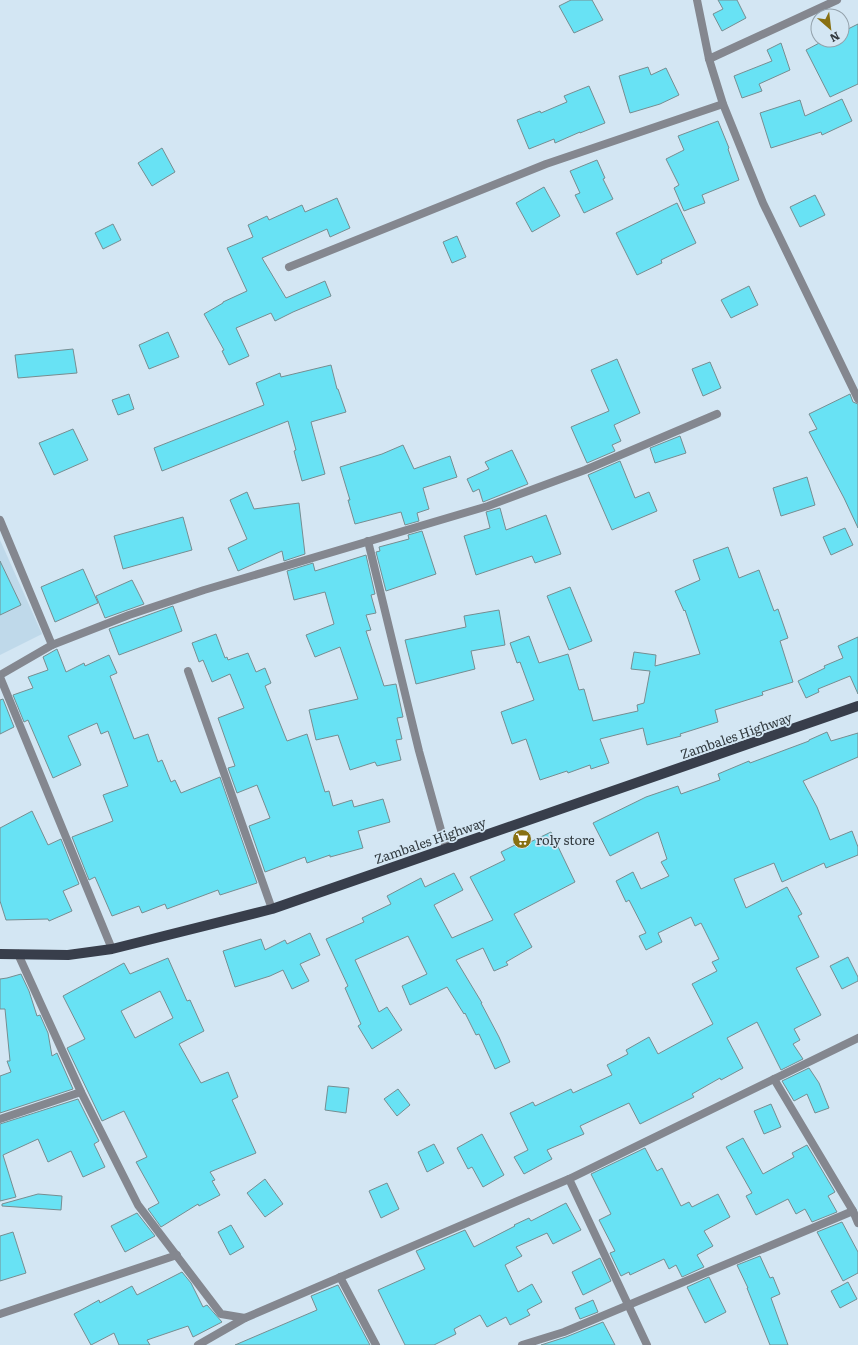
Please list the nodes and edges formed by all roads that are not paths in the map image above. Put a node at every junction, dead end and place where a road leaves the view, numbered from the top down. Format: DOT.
graph roads {
  1 [pos="697,0"];
  2 [pos="837,0"];
  3 [pos="709,59"];
  4 [pos="723,104"];
  5 [pos="289,268"];
  6 [pos="858,399"];
  7 [pos="718,414"];
  8 [pos="0,520"];
  9 [pos="368,541"];
  10 [pos="52,645"];
  11 [pos="188,671"];
  12 [pos="0,676"];
  13 [pos="858,706"];
  14 [pos="446,848"];
  15 [pos="272,909"];
  16 [pos="112,949"];
  17 [pos="0,954"];
  18 [pos="18,954"];
  19 [pos="858,1038"];
  20 [pos="774,1079"];
  21 [pos="81,1092"];
  22 [pos="0,1119"];
  23 [pos="569,1179"];
  24 [pos="853,1211"];
  25 [pos="858,1222"];
  26 [pos="177,1255"];
  27 [pos="340,1277"];
  28 [pos="627,1305"];
  29 [pos="0,1314"];
  30 [pos="245,1318"];
  31 [pos="198,1345"];
  32 [pos="376,1345"];
  33 [pos="522,1345"];
  34 [pos="646,1345"];
  1 -- 3 [label="street"];
  2 -- 3 [label="street"];
  3 -- 4 [label="street"];
  4 -- 5 [label="street"];
  4 -- 6 [label="street"];
  7 -- 9 [label="street"];
  8 -- 10 [label="street"];
  9 -- 10 [label="street"];
  9 -- 14 [label="street"];
  10 -- 12 [label="street"];
  11 -- 15 [label="street"];
  12 -- 16 [label="street"];
  13 -- 14 [label="main road, Zambales Highway"];
  14 -- 15 [label="main road, Zambales Highway"];
  15 -- 16 [label="main road, Zambales Highway"];
  16 -- 18 [label="main road, Zambales Highway"];
  17 -- 18 [label="main road, Zambales Highway"];
  18 -- 21 [label="street"];
  19 -- 20 [label="street"];
  20 -- 23 [label="street"];
  20 -- 24 [label="street"];
  21 -- 22 [label="street"];
  21 -- 26 [label="street"];
  23 -- 27 [label="street"];
  23 -- 28 [label="street"];
  24 -- 25 [label="street"];
  24 -- 28 [label="street"];
  26 -- 29 [label="street"];
  26 -- 30 [label="street"];
  27 -- 30 [label="street"];
  27 -- 32 [label="street"];
  28 -- 33 [label="street"];
  28 -- 34 [label="street"];
  30 -- 31 [label="street"];
}
